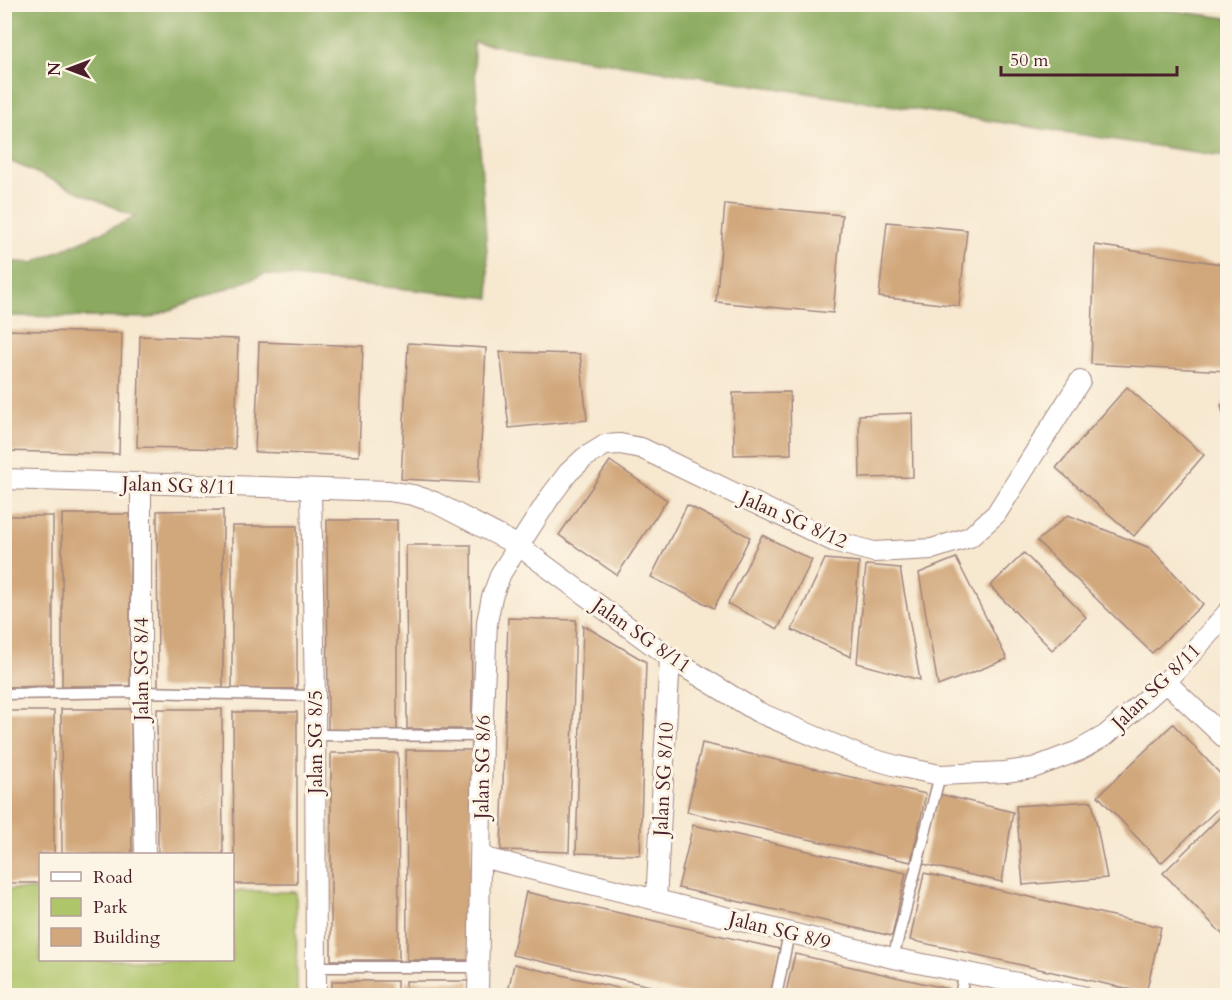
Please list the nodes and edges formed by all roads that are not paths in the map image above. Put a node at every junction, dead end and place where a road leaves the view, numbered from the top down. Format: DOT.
graph roads {
  1 [pos="1080,381"];
  2 [pos="4,479"];
  3 [pos="141,484"];
  4 [pos="311,489"];
  5 [pos="519,546"];
  6 [pos="1227,612"];
  7 [pos="670,658"];
  8 [pos="1166,682"];
  9 [pos="141,692"];
  10 [pos="4,694"];
  11 [pos="315,696"];
  12 [pos="314,735"];
  13 [pos="482,735"];
  14 [pos="1227,741"];
  15 [pos="940,775"];
  16 [pos="145,853"];
  17 [pos="481,856"];
  18 [pos="656,900"];
  19 [pos="789,933"];
  20 [pos="893,958"];
  21 [pos="316,967"];
  22 [pos="478,967"];
  23 [pos="965,971"];
  24 [pos="316,996"];
  25 [pos="478,996"];
  26 [pos="776,996"];
  27 [pos="960,996"];
  28 [pos="1082,996"];
  1 -- 5 [label="street, Jalan SG 8/12"];
  2 -- 3 [label="street, Jalan SG 8/11"];
  3 -- 4 [label="street, Jalan SG 8/11"];
  3 -- 9 [label="street, Jalan SG 8/4"];
  4 -- 5 [label="street, Jalan SG 8/11"];
  4 -- 11 [label="street, Jalan SG 8/5"];
  5 -- 7 [label="street, Jalan SG 8/11"];
  5 -- 13 [label="street, Jalan SG 8/6"];
  6 -- 8 [label="street, Jalan SG 8/11"];
  7 -- 15 [label="street, Jalan SG 8/11"];
  7 -- 18 [label="street, Jalan SG 8/10"];
  8 -- 14 [label="street"];
  8 -- 15 [label="street, Jalan SG 8/11"];
  9 -- 10 [label="lane"];
  9 -- 11 [label="lane"];
  9 -- 16 [label="street, Jalan SG 8/4"];
  11 -- 12 [label="street, Jalan SG 8/5"];
  12 -- 13 [label="lane"];
  12 -- 21 [label="street, Jalan SG 8/5"];
  13 -- 17 [label="street, Jalan SG 8/6"];
  15 -- 20 [label="lane"];
  17 -- 18 [label="street, Jalan SG 8/9"];
  17 -- 22 [label="street, Jalan SG 8/6"];
  18 -- 19 [label="street, Jalan SG 8/9"];
  19 -- 20 [label="street, Jalan SG 8/9"];
  19 -- 26 [label="lane"];
  20 -- 23 [label="street, Jalan SG 8/9"];
  21 -- 22 [label="lane"];
  21 -- 24 [label="street, Jalan SG 8/5"];
  22 -- 25 [label="street, Jalan SG 8/6"];
  23 -- 27 [label="lane"];
  23 -- 28 [label="street, Jalan SG 8/9"];
}
